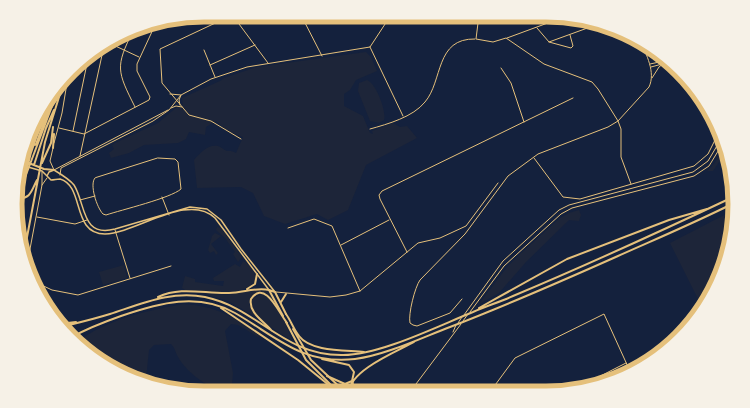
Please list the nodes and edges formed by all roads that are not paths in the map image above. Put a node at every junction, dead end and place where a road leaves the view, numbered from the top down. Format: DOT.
graph roads {
  1 [pos="217,22"];
  2 [pos="305,22"];
  3 [pos="386,22"];
  4 [pos="479,22"];
  5 [pos="552,22"];
  6 [pos="238,23"];
  7 [pos="590,27"];
  8 [pos="537,28"];
  9 [pos="153,29"];
  10 [pos="570,35"];
  11 [pos="129,38"];
  12 [pos="506,38"];
  13 [pos="476,39"];
  14 [pos="549,42"];
  15 [pos="114,45"];
  16 [pos="256,45"];
  17 [pos="370,48"];
  18 [pos="123,50"];
  19 [pos="204,50"];
  20 [pos="645,52"];
  21 [pos="102,53"];
  22 [pos="322,56"];
  23 [pos="140,58"];
  24 [pos="660,62"];
  25 [pos="268,64"];
  26 [pos="650,64"];
  27 [pos="662,64"];
  28 [pos="662,64"];
  29 [pos="87,65"];
  30 [pos="210,65"];
  31 [pos="651,67"];
  32 [pos="501,68"];
  33 [pos="216,77"];
  34 [pos="652,79"];
  35 [pos="67,85"];
  36 [pos="60,92"];
  37 [pos="170,94"];
  38 [pos="181,95"];
  39 [pos="573,98"];
  40 [pos="176,100"];
  41 [pos="54,101"];
  42 [pos="52,104"];
  43 [pos="180,105"];
  44 [pos="182,107"];
  45 [pos="135,108"];
  46 [pos="169,110"];
  47 [pos="50,113"];
  48 [pos="45,115"];
  49 [pos="404,116"];
  50 [pos="44,117"];
  51 [pos="618,121"];
  52 [pos="524,122"];
  53 [pos="53,127"];
  54 [pos="45,128"];
  55 [pos="58,128"];
  56 [pos="370,129"];
  57 [pos="73,131"];
  58 [pos="84,134"];
  59 [pos="716,139"];
  60 [pos="241,140"];
  61 [pos="34,141"];
  62 [pos="717,144"];
  63 [pos="35,147"];
  64 [pos="53,148"];
  65 [pos="719,149"];
  66 [pos="80,156"];
  67 [pos="534,157"];
  68 [pos="80,159"];
  69 [pos="26,164"];
  70 [pos="27,166"];
  71 [pos="34,166"];
  72 [pos="40,166"];
  73 [pos="54,170"];
  74 [pos="42,171"];
  75 [pos="60,175"];
  76 [pos="47,177"];
  77 [pos="38,178"];
  78 [pos="24,180"];
  79 [pos="24,180"];
  80 [pos="498,183"];
  81 [pos="630,184"];
  82 [pos="42,185"];
  83 [pos="22,194"];
  84 [pos="95,196"];
  85 [pos="162,197"];
  86 [pos="22,198"];
  87 [pos="80,200"];
  88 [pos="728,200"];
  89 [pos="728,206"];
  90 [pos="714,207"];
  91 [pos="168,214"];
  92 [pos="36,217"];
  93 [pos="390,219"];
  94 [pos="87,220"];
  95 [pos="84,222"];
  96 [pos="288,228"];
  97 [pos="115,231"];
  98 [pos="26,244"];
  99 [pos="340,245"];
  100 [pos="407,252"];
  101 [pos="29,254"];
  102 [pos="171,266"];
  103 [pos="257,274"];
  104 [pos="130,279"];
  105 [pos="42,286"];
  106 [pos="269,290"];
  107 [pos="244,291"];
  108 [pos="360,291"];
  109 [pos="275,292"];
  110 [pos="286,294"];
  111 [pos="155,299"];
  112 [pos="462,300"];
  113 [pos="281,303"];
  114 [pos="219,307"];
  115 [pos="474,311"];
  116 [pos="286,314"];
  117 [pos="79,322"];
  118 [pos="66,323"];
  119 [pos="287,323"];
  120 [pos="68,325"];
  121 [pos="453,332"];
  122 [pos="275,333"];
  123 [pos="77,335"];
  124 [pos="420,338"];
  125 [pos="367,352"];
  126 [pos="319,357"];
  127 [pos="627,363"];
  128 [pos="628,366"];
  129 [pos="327,376"];
  130 [pos="593,380"];
  131 [pos="352,383"];
  132 [pos="332,386"];
  133 [pos="332,386"];
  134 [pos="338,386"];
  135 [pos="349,386"];
  136 [pos="351,386"];
  137 [pos="414,386"];
  138 [pos="494,386"];
  1 -- 37 [label="street"];
  2 -- 22 [label="street"];
  3 -- 17 [label="street"];
  4 -- 13 [label="street"];
  5 -- 8 [label="street"];
  6 -- 16 [label="street"];
  7 -- 10 [label="street"];
  8 -- 12 [label="street"];
  8 -- 14 [label="street"];
  9 -- 23 [label="street"];
  10 -- 14 [label="street"];
  10 -- 14 [label="street"];
  11 -- 18 [label="street"];
  12 -- 13 [label="street"];
  12 -- 51 [label="street"];
  13 -- 49 [label="street"];
  15 -- 18 [label="street"];
  16 -- 25 [label="street"];
  16 -- 30 [label="street"];
  17 -- 22 [label="street"];
  17 -- 49 [label="street"];
  18 -- 23 [label="street"];
  18 -- 45 [label="street"];
  19 -- 30 [label="street"];
  20 -- 26 [label="street"];
  21 -- 58 [label="street"];
  22 -- 25 [label="street"];
  23 -- 45 [label="street"];
  24 -- 26 [label="street"];
  25 -- 33 [label="street"];
  26 -- 31 [label="street"];
  27 -- 31 [label="street"];
  28 -- 34 [label="street"];
  29 -- 57 [label="street"];
  30 -- 33 [label="street"];
  31 -- 34 [label="street"];
  32 -- 52 [label="street"];
  33 -- 38 [label="street"];
  34 -- 51 [label="street"];
  35 -- 55 [label="street"];
  36 -- 47 [label="highway"];
  37 -- 38 [label="street"];
  37 -- 40 [label="street"];
  38 -- 40 [label="street"];
  38 -- 43 [label="street"];
  39 -- 52 [label="street"];
  40 -- 43 [label="street"];
  40 -- 46 [label="street"];
  41 -- 47 [label="highway"];
  42 -- 47 [label="highway"];
  43 -- 44 [label="street"];
  44 -- 46 [label="street"];
  44 -- 60 [label="street"];
  45 -- 58 [label="street"];
  46 -- 66 [label="street"];
  46 -- 68 [label="street"];
  47 -- 48 [label="highway"];
  47 -- 54 [label="highway"];
  47 -- 54 [label="highway"];
  49 -- 56 [label="street"];
  50 -- 53 [label="highway"];
  51 -- 67 [label="street"];
  51 -- 81 [label="street"];
  52 -- 93 [label="street"];
  53 -- 64 [label="highway"];
  53 -- 72 [label="highway"];
  54 -- 63 [label="highway"];
  54 -- 71 [label="highway"];
  54 -- 72 [label="highway"];
  55 -- 57 [label="street"];
  55 -- 64 [label="street"];
  57 -- 58 [label="street"];
  58 -- 66 [label="street"];
  59 -- 81 [label="street"];
  61 -- 63 [label="highway"];
  62 -- 121 [label="street"];
  63 -- 78 [label="highway"];
  64 -- 73 [label="street"];
  65 -- 121 [label="street"];
  66 -- 68 [label="street"];
  66 -- 73 [label="street"];
  67 -- 81 [label="street"];
  67 -- 112 [label="street"];
  68 -- 75 [label="street"];
  69 -- 71 [label="highway"];
  70 -- 74 [label="main road"];
  71 -- 73 [label="highway"];
  72 -- 77 [label="highway"];
  73 -- 75 [label="main road"];
  73 -- 76 [label="main road"];
  74 -- 76 [label="main road"];
  74 -- 82 [label="street"];
  75 -- 87 [label="main road"];
  76 -- 82 [label="street"];
  76 -- 95 [label="main road"];
  77 -- 86 [label="highway"];
  77 -- 98 [label="highway"];
  79 -- 83 [label="highway"];
  80 -- 100 [label="street"];
  82 -- 92 [label="street"];
  84 -- 85 [label="street"];
  84 -- 85 [label="street"];
  84 -- 87 [label="street"];
  85 -- 91 [label="street"];
  87 -- 94 [label="main road"];
  88 -- 90 [label="highway"];
  89 -- 124 [label="highway"];
  90 -- 115 [label="highway"];
  90 -- 115 [label="highway"];
  91 -- 97 [label="main road"];
  91 -- 103 [label="main road"];
  91 -- 109 [label="main road"];
  92 -- 95 [label="street"];
  92 -- 101 [label="street"];
  93 -- 99 [label="street"];
  93 -- 100 [label="street"];
  94 -- 95 [label="street"];
  94 -- 97 [label="main road"];
  95 -- 97 [label="main road"];
  96 -- 99 [label="street"];
  97 -- 104 [label="street"];
  99 -- 108 [label="street"];
  100 -- 108 [label="street"];
  102 -- 104 [label="street"];
  103 -- 106 [label="main road"];
  103 -- 107 [label="highway"];
  104 -- 105 [label="street"];
  106 -- 107 [label="highway"];
  106 -- 109 [label="highway"];
  106 -- 119 [label="highway"];
  107 -- 111 [label="highway"];
  108 -- 110 [label="street"];
  109 -- 110 [label="street"];
  109 -- 113 [label="highway"];
  110 -- 113 [label="highway"];
  111 -- 117 [label="highway"];
  111 -- 122 [label="highway"];
  113 -- 116 [label="highway"];
  114 -- 123 [label="highway"];
  114 -- 126 [label="highway"];
  114 -- 133 [label="highway"];
  115 -- 125 [label="highway"];
  116 -- 125 [label="highway"];
  116 -- 129 [label="highway"];
  117 -- 118 [label="highway"];
  117 -- 120 [label="highway"];
  119 -- 122 [label="highway"];
  119 -- 132 [label="highway"];
  121 -- 137 [label="street"];
  122 -- 125 [label="highway"];
  124 -- 126 [label="highway"];
  124 -- 131 [label="highway"];
  126 -- 129 [label="highway"];
  127 -- 128 [label="street"];
  127 -- 130 [label="street"];
  127 -- 138 [label="street"];
  129 -- 134 [label="highway"];
  131 -- 135 [label="highway"];
  131 -- 136 [label="highway"];
}
